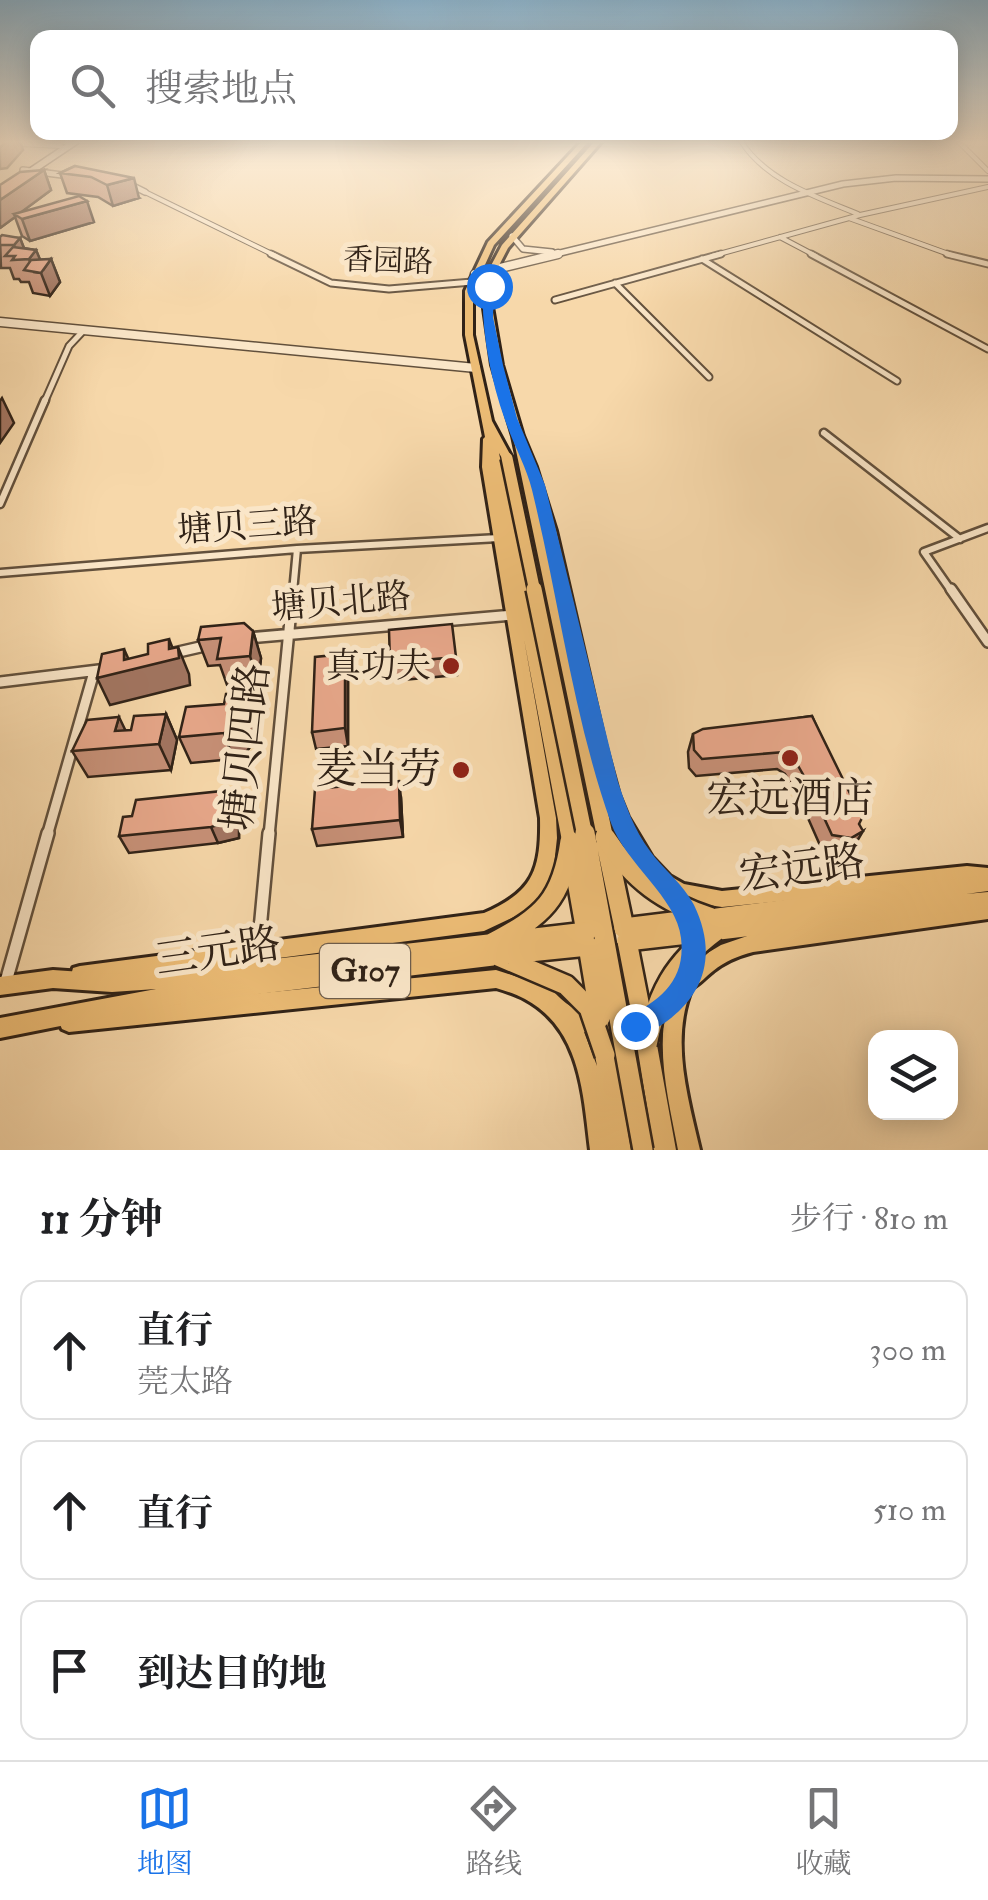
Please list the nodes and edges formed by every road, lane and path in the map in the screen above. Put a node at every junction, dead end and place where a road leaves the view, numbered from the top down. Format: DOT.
graph roads {
  1 [pos="149,195"];
  2 [pos="537,195"];
  3 [pos="550,195"];
  4 [pos="793,195"];
  5 [pos="793,195"];
  6 [pos="816,195"];
  7 [pos="953,195"];
  8 [pos="860,215"];
  9 [pos="850,218"];
  10 [pos="512,236"];
  11 [pos="780,238"];
  12 [pos="558,252"];
  13 [pos="702,259"];
  14 [pos="527,262"];
  15 [pos="988,264"];
  16 [pos="494,268"];
  17 [pos="474,276"];
  18 [pos="615,283"];
  19 [pos="489,286"];
  20 [pos="555,300"];
  21 [pos="0,322"];
  22 [pos="84,330"];
  23 [pos="988,349"];
  24 [pos="476,368"];
  25 [pos="709,377"];
  26 [pos="897,381"];
  27 [pos="510,418"];
  28 [pos="486,419"];
  29 [pos="824,433"];
  30 [pos="518,436"];
  31 [pos="488,439"];
  32 [pos="508,464"];
  33 [pos="1,498"];
  34 [pos="988,528"];
  35 [pos="499,538"];
  36 [pos="960,539"];
  37 [pos="297,548"];
  38 [pos="0,573"];
  39 [pos="512,615"];
  40 [pos="290,632"];
  41 [pos="239,639"];
  42 [pos="224,642"];
  43 [pos="988,642"];
  44 [pos="166,655"];
  45 [pos="122,666"];
  46 [pos="94,672"];
  47 [pos="0,682"];
  48 [pos="604,837"];
  49 [pos="570,841"];
  50 [pos="667,885"];
  51 [pos="984,892"];
  52 [pos="531,894"];
  53 [pos="714,924"];
  54 [pos="626,935"];
  55 [pos="587,939"];
  56 [pos="495,949"];
  57 [pos="258,951"];
  58 [pos="52,979"];
  59 [pos="231,980"];
  60 [pos="3,985"];
  61 [pos="682,993"];
  62 [pos="549,1001"];
  63 [pos="46,1022"];
  64 [pos="0,1028"];
  65 [pos="647,1046"];
  66 [pos="606,1055"];
  67 [pos="601,1150"];
  68 [pos="620,1150"];
  69 [pos="643,1150"];
  70 [pos="665,1150"];
  71 [pos="690,1150"];
  1 -- 17 [label="street, 香园路"];
  2 -- 17 [label="main road"];
  3 -- 10 [label="main road"];
  4 -- 12 [label="street"];
  5 -- 14 [label="street"];
  6 -- 8 [label="street"];
  7 -- 8 [label="street"];
  8 -- 9 [label="street"];
  9 -- 11 [label="street"];
  9 -- 15 [label="street"];
  10 -- 12 [label="street"];
  10 -- 16 [label="main road"];
  11 -- 13 [label="street"];
  11 -- 23 [label="street"];
  12 -- 16 [label="street"];
  13 -- 18 [label="street"];
  13 -- 26 [label="street"];
  14 -- 16 [label="street"];
  14 -- 19 [label="street"];
  16 -- 17 [label="street"];
  16 -- 19 [label="main road"];
  17 -- 24 [label="main road"];
  18 -- 20 [label="street"];
  18 -- 25 [label="street"];
  19 -- 27 [label="main road"];
  21 -- 22 [label="street"];
  22 -- 24 [label="street"];
  22 -- 33 [label="street"];
  24 -- 28 [label="main road"];
  27 -- 30 [label="main road"];
  27 -- 32 [label="main road"];
  28 -- 31 [label="main road"];
  28 -- 32 [label="main road"];
  29 -- 36 [label="street"];
  30 -- 32 [label="main road"];
  30 -- 50 [label="main road"];
  31 -- 32 [label="main road"];
  31 -- 35 [label="main road"];
  32 -- 48 [label="main road"];
  32 -- 49 [label="main road"];
  32 -- 69 [label="main road, bridge"];
  34 -- 36 [label="street"];
  35 -- 37 [label="street, 塘贝三路"];
  35 -- 39 [label="main road"];
  36 -- 43 [label="street"];
  37 -- 38 [label="street, 塘贝三路"];
  37 -- 40 [label="street, 塘贝四路"];
  39 -- 40 [label="street, 塘贝北路"];
  39 -- 52 [label="main road"];
  40 -- 41 [label="street, 塘贝北路"];
  40 -- 57 [label="street, 塘贝四路"];
  42 -- 44 [label="street, 塘贝北路"];
  45 -- 46 [label="street"];
  46 -- 47 [label="street"];
  46 -- 60 [label="street"];
  48 -- 53 [label="main road, bridge"];
  48 -- 54 [label="main road, bridge"];
  49 -- 55 [label="main road, bridge"];
  49 -- 56 [label="main road, bridge"];
  50 -- 51 [label="main road"];
  50 -- 52 [label="main road"];
  50 -- 61 [label="main road"];
  51 -- 53 [label="main road, 宏远路 / G107"];
  51 -- 61 [label="main road"];
  52 -- 57 [label="main road"];
  52 -- 62 [label="main road"];
  53 -- 54 [label="main road, 宏远路 / G107, bridge"];
  53 -- 65 [label="main road, bridge"];
  54 -- 55 [label="main road, 三元路 / G107, bridge"];
  54 -- 65 [label="main road, bridge"];
  55 -- 56 [label="main road, 三元路 / G107, bridge"];
  55 -- 66 [label="main road, bridge"];
  56 -- 59 [label="main road, 三元路 / G107"];
  56 -- 66 [label="main road, bridge"];
  57 -- 58 [label="main road"];
  58 -- 59 [label="main road, 三元路 / G107"];
  58 -- 60 [label="main road, 三元路 / G107"];
  59 -- 63 [label="main road, 三元路 / G107"];
  61 -- 62 [label="main road"];
  61 -- 71 [label="main road"];
  62 -- 63 [label="main road"];
  62 -- 67 [label="main road"];
  63 -- 64 [label="main road, 三元路 / G107"];
  65 -- 70 [label="main road"];
  66 -- 68 [label="main road"];
}
